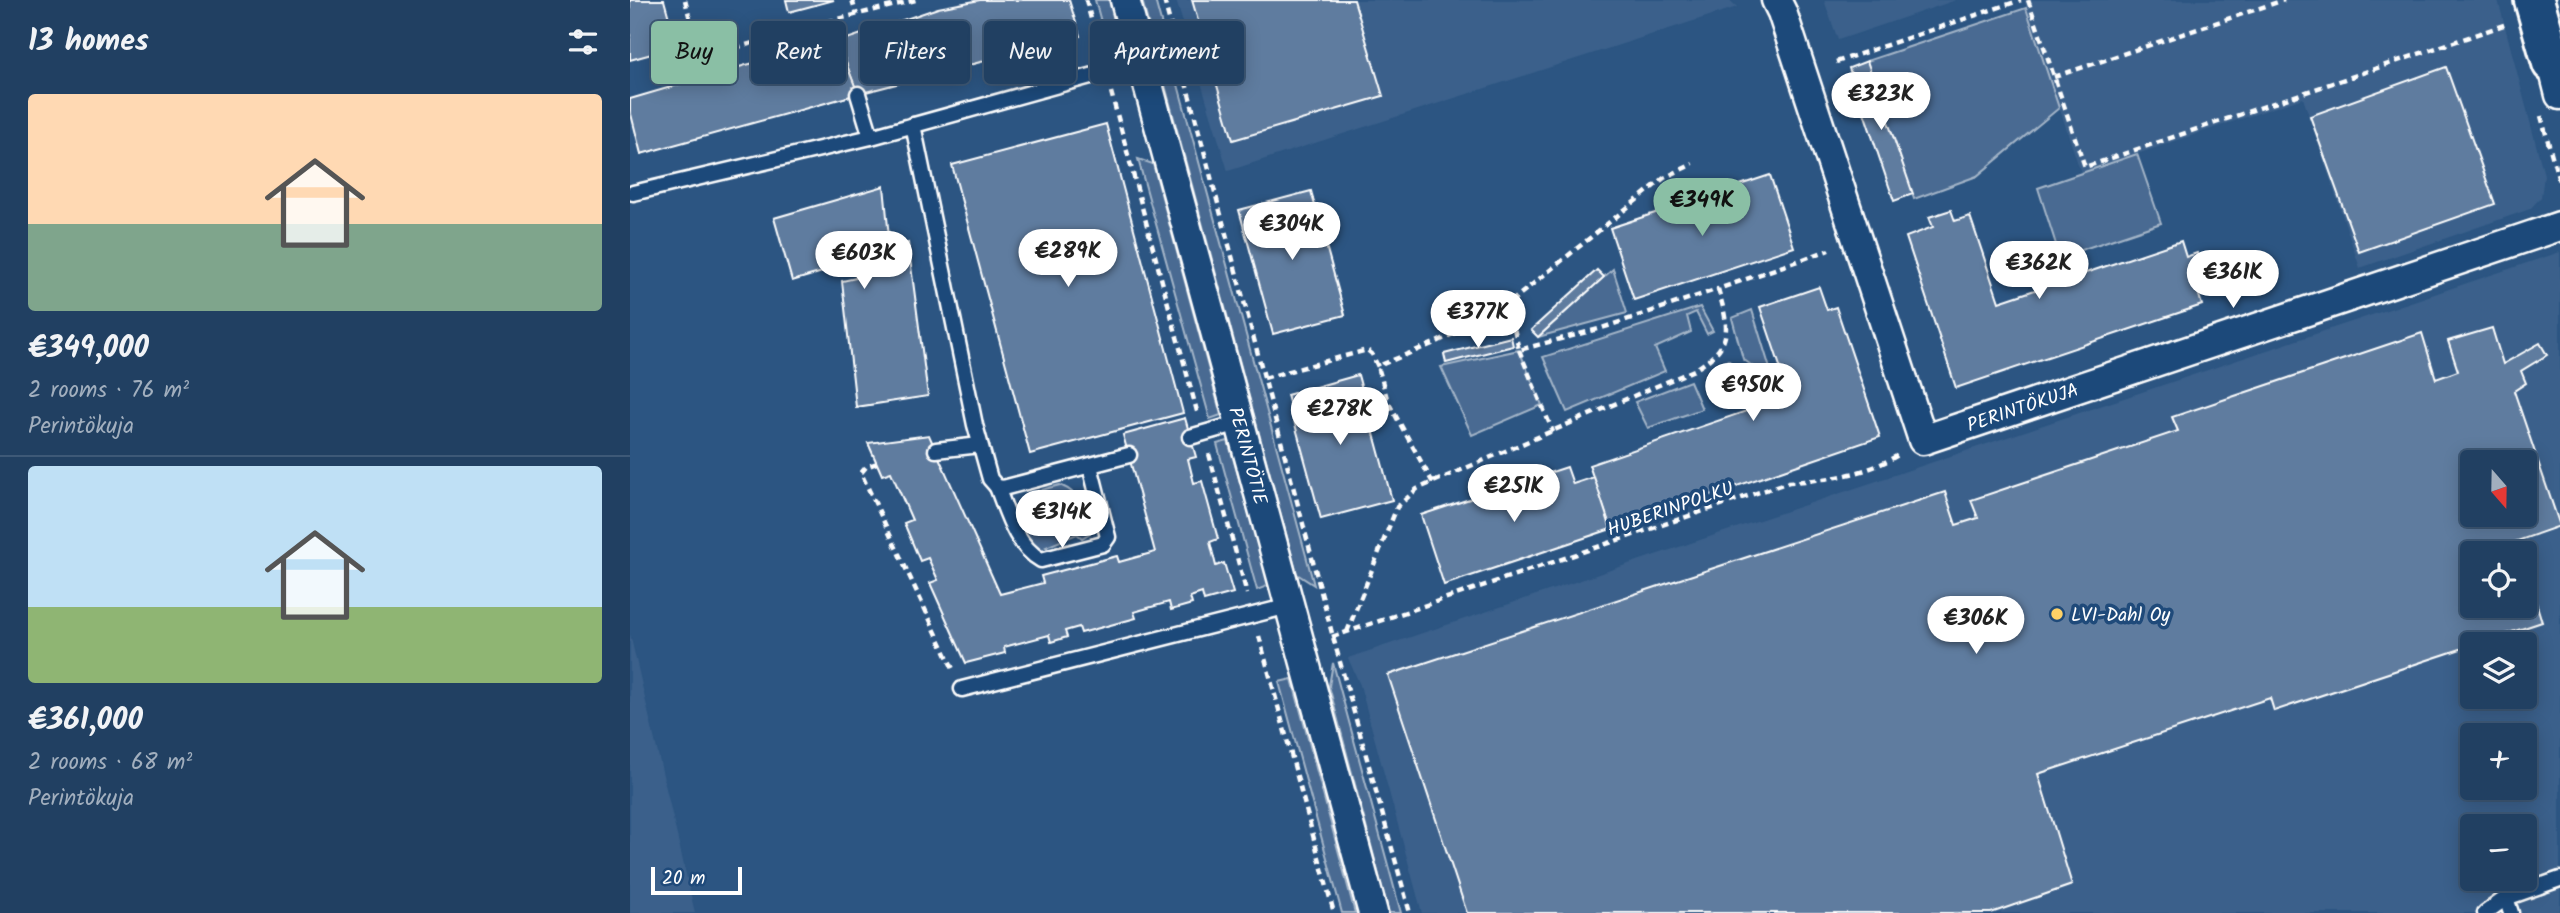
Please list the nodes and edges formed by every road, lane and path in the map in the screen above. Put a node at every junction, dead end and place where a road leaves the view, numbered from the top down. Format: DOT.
graph roads {
  1 [pos="685,0"];
  2 [pos="852,0"];
  3 [pos="916,0"];
  4 [pos="1125,0"];
  5 [pos="1164,0"];
  6 [pos="1776,0"];
  7 [pos="2021,0"];
  8 [pos="2028,0"];
  9 [pos="2284,0"];
  10 [pos="2524,11"];
  11 [pos="857,15"];
  12 [pos="830,21"];
  13 [pos="1130,21"];
  14 [pos="751,43"];
  15 [pos="1836,62"];
  16 [pos="2558,73"];
  17 [pos="1090,76"];
  18 [pos="2054,77"];
  19 [pos="1147,84"];
  20 [pos="858,94"];
  21 [pos="913,125"];
  22 [pos="871,137"];
  23 [pos="1693,164"];
  24 [pos="633,193"];
  25 [pos="2560,226"];
  26 [pos="1829,250"];
  27 [pos="1718,289"];
  28 [pos="1502,309"];
  29 [pos="1519,350"];
  30 [pos="1379,370"];
  31 [pos="1264,378"];
  32 [pos="1240,423"];
  33 [pos="1553,432"];
  34 [pos="1190,437"];
  35 [pos="1923,440"];
  36 [pos="980,445"];
  37 [pos="936,450"];
  38 [pos="1129,454"];
  39 [pos="877,463"];
  40 [pos="1090,466"];
  41 [pos="1433,483"];
  42 [pos="997,487"];
  43 [pos="1289,606"];
  44 [pos="1347,632"];
  45 [pos="1333,637"];
  46 [pos="1300,647"];
  47 [pos="1265,658"];
  48 [pos="962,689"];
  49 [pos="2560,879"];
  50 [pos="2506,898"];
  51 [pos="1373,913"];
  52 [pos="1410,913"];
  53 [pos="2485,913"];
  54 [pos="2511,913"];
  1 -- 14 [label="path"];
  2 -- 11 [label="path"];
  3 -- 11 [label="path"];
  4 -- 13 [label="street, PERINTÖTIE"];
  5 -- 31 [label="path"];
  6 -- 35 [label="street"];
  7 -- 15 [label="path"];
  8 -- 18 [label="path"];
  9 -- 18 [label="path"];
  10 -- 16 [label="street"];
  10 -- 18 [label="path"];
  11 -- 12 [label="path"];
  17 -- 21 [label="lane"];
  19 -- 32 [label="street, PERINTÖTIE"];
  20 -- 22 [label="lane"];
  21 -- 22 [label="lane"];
  21 -- 36 [label="lane"];
  22 -- 24 [label="lane"];
  23 -- 28 [label="path"];
  25 -- 35 [label="street, PERINTÖKUJA"];
  26 -- 27 [label="path"];
  27 -- 29 [label="path"];
  27 -- 33 [label="path"];
  28 -- 29 [label="path"];
  28 -- 30 [label="path"];
  29 -- 33 [label="path"];
  30 -- 31 [label="path"];
  30 -- 41 [label="path"];
  31 -- 45 [label="path"];
  32 -- 34 [label="lane"];
  32 -- 43 [label="street, PERINTÖTIE"];
  33 -- 41 [label="path"];
  35 -- 44 [label="path, HUBERINPOLKU"];
  36 -- 37 [label="lane"];
  36 -- 42 [label="lane"];
  38 -- 40 [label="lane"];
  39 -- 48 [label="path"];
  40 -- 42 [label="lane"];
  40 -- 42 [label="lane"];
  41 -- 44 [label="path"];
  43 -- 46 [label="street, PERINTÖTIE"];
  43 -- 48 [label="lane"];
  44 -- 45 [label="path, HUBERINPOLKU"];
  45 -- 46 [label="path, HUBERINPOLKU"];
  45 -- 52 [label="path"];
  46 -- 47 [label="path, HUBERINPOLKU"];
  46 -- 51 [label="street, PERINTÖTIE"];
  49 -- 50 [label="lane"];
  50 -- 53 [label="lane"];
  50 -- 54 [label="lane"];
}
